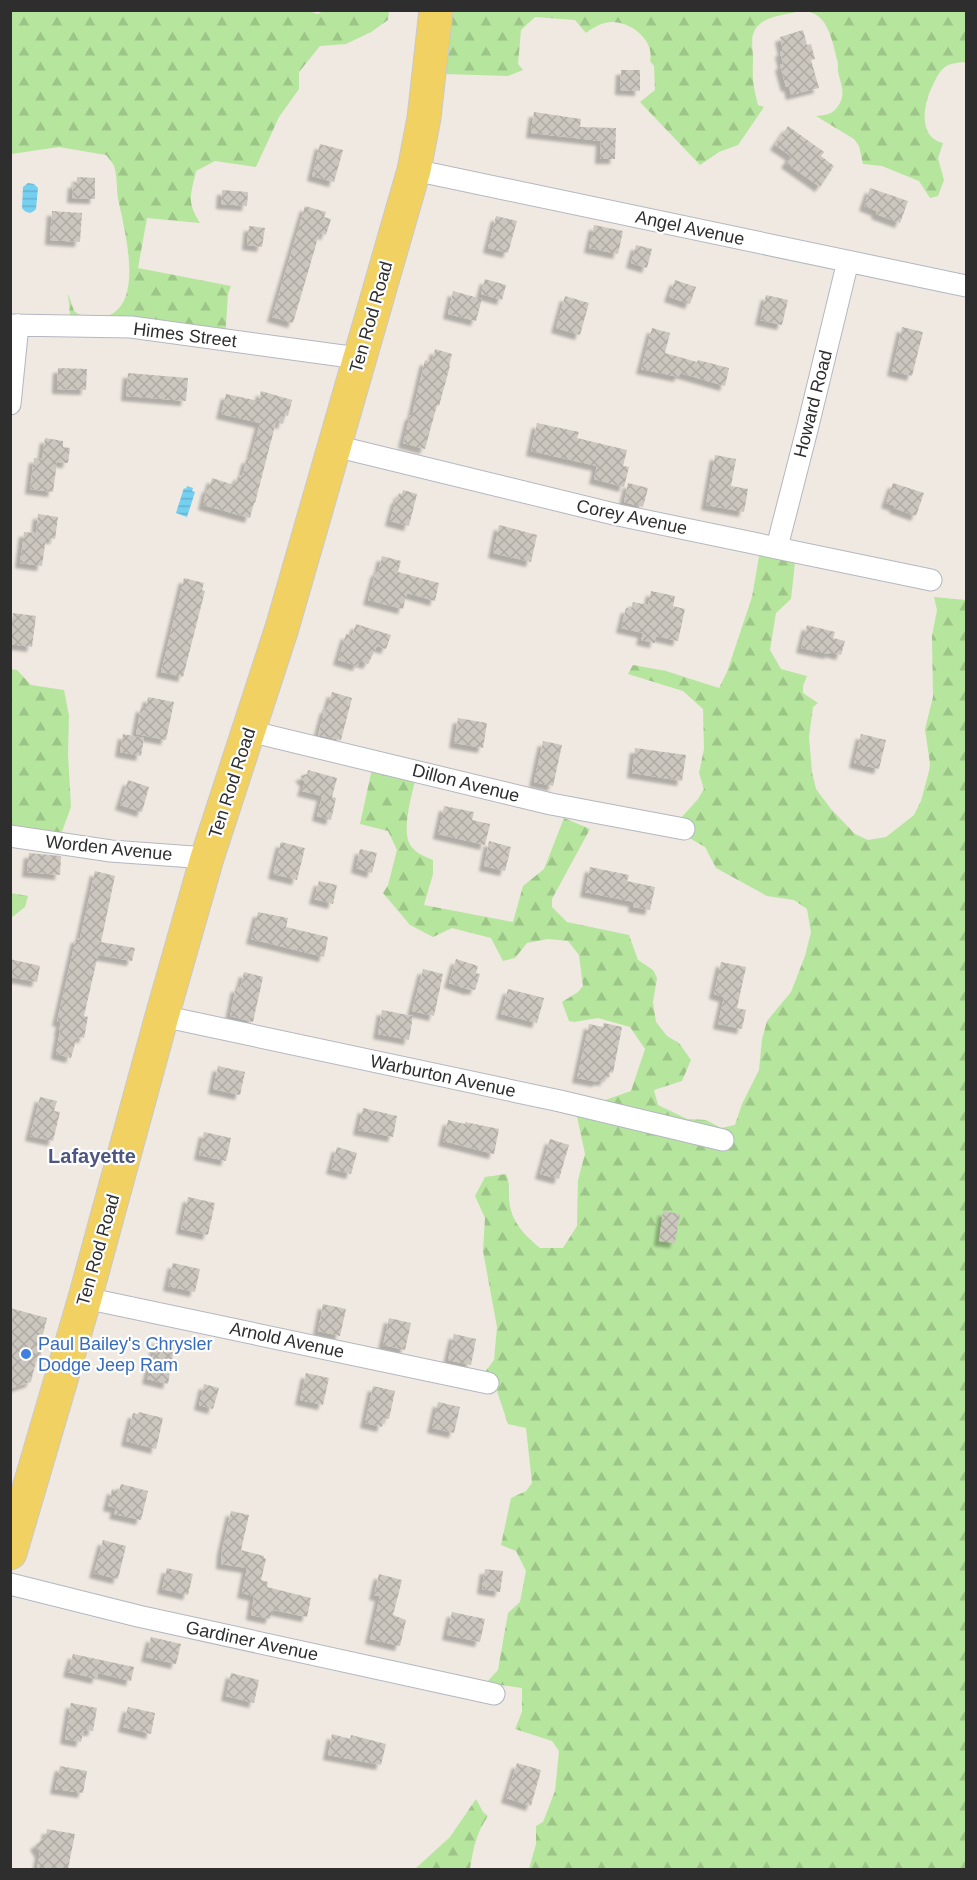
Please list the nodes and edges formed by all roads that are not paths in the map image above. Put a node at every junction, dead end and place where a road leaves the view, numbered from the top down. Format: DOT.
graph roads {
  1 [pos="436,10"];
  2 [pos="414,170"];
  3 [pos="848,261"];
  4 [pos="966,286"];
  5 [pos="14,325"];
  6 [pos="358,358"];
  7 [pos="10,404"];
  8 [pos="335,446"];
  9 [pos="777,547"];
  10 [pos="931,580"];
  11 [pos="249,731"];
  12 [pos="684,830"];
  13 [pos="10,836"];
  14 [pos="207,858"];
  15 [pos="162,1016"];
  16 [pos="723,1140"];
  17 [pos="85,1298"];
  18 [pos="488,1383"];
  19 [pos="10,1553"];
  20 [pos="10,1584"];
  21 [pos="494,1694"];
  1 -- 2 [label="main road, Ten Rod Road"];
  2 -- 3 [label="street, Angel Avenue"];
  2 -- 6 [label="main road, Ten Rod Road"];
  3 -- 4 [label="street, Angel Avenue"];
  3 -- 9 [label="street, Howard Road"];
  5 -- 6 [label="street, Himes Street"];
  5 -- 7 [label="street"];
  6 -- 8 [label="main road, Ten Rod Road"];
  8 -- 9 [label="street, Corey Avenue"];
  8 -- 11 [label="main road, Ten Rod Road"];
  9 -- 10 [label="street, Corey Avenue"];
  11 -- 12 [label="street, Dillon Avenue"];
  11 -- 14 [label="main road, Ten Rod Road"];
  13 -- 14 [label="street, Worden Avenue"];
  14 -- 15 [label="main road, Ten Rod Road"];
  15 -- 16 [label="street, Warburton Avenue"];
  15 -- 17 [label="main road, Ten Rod Road"];
  17 -- 18 [label="street, Arnold Avenue"];
  17 -- 19 [label="main road, Ten Rod Road"];
  20 -- 21 [label="street, Gardiner Avenue"];
}
